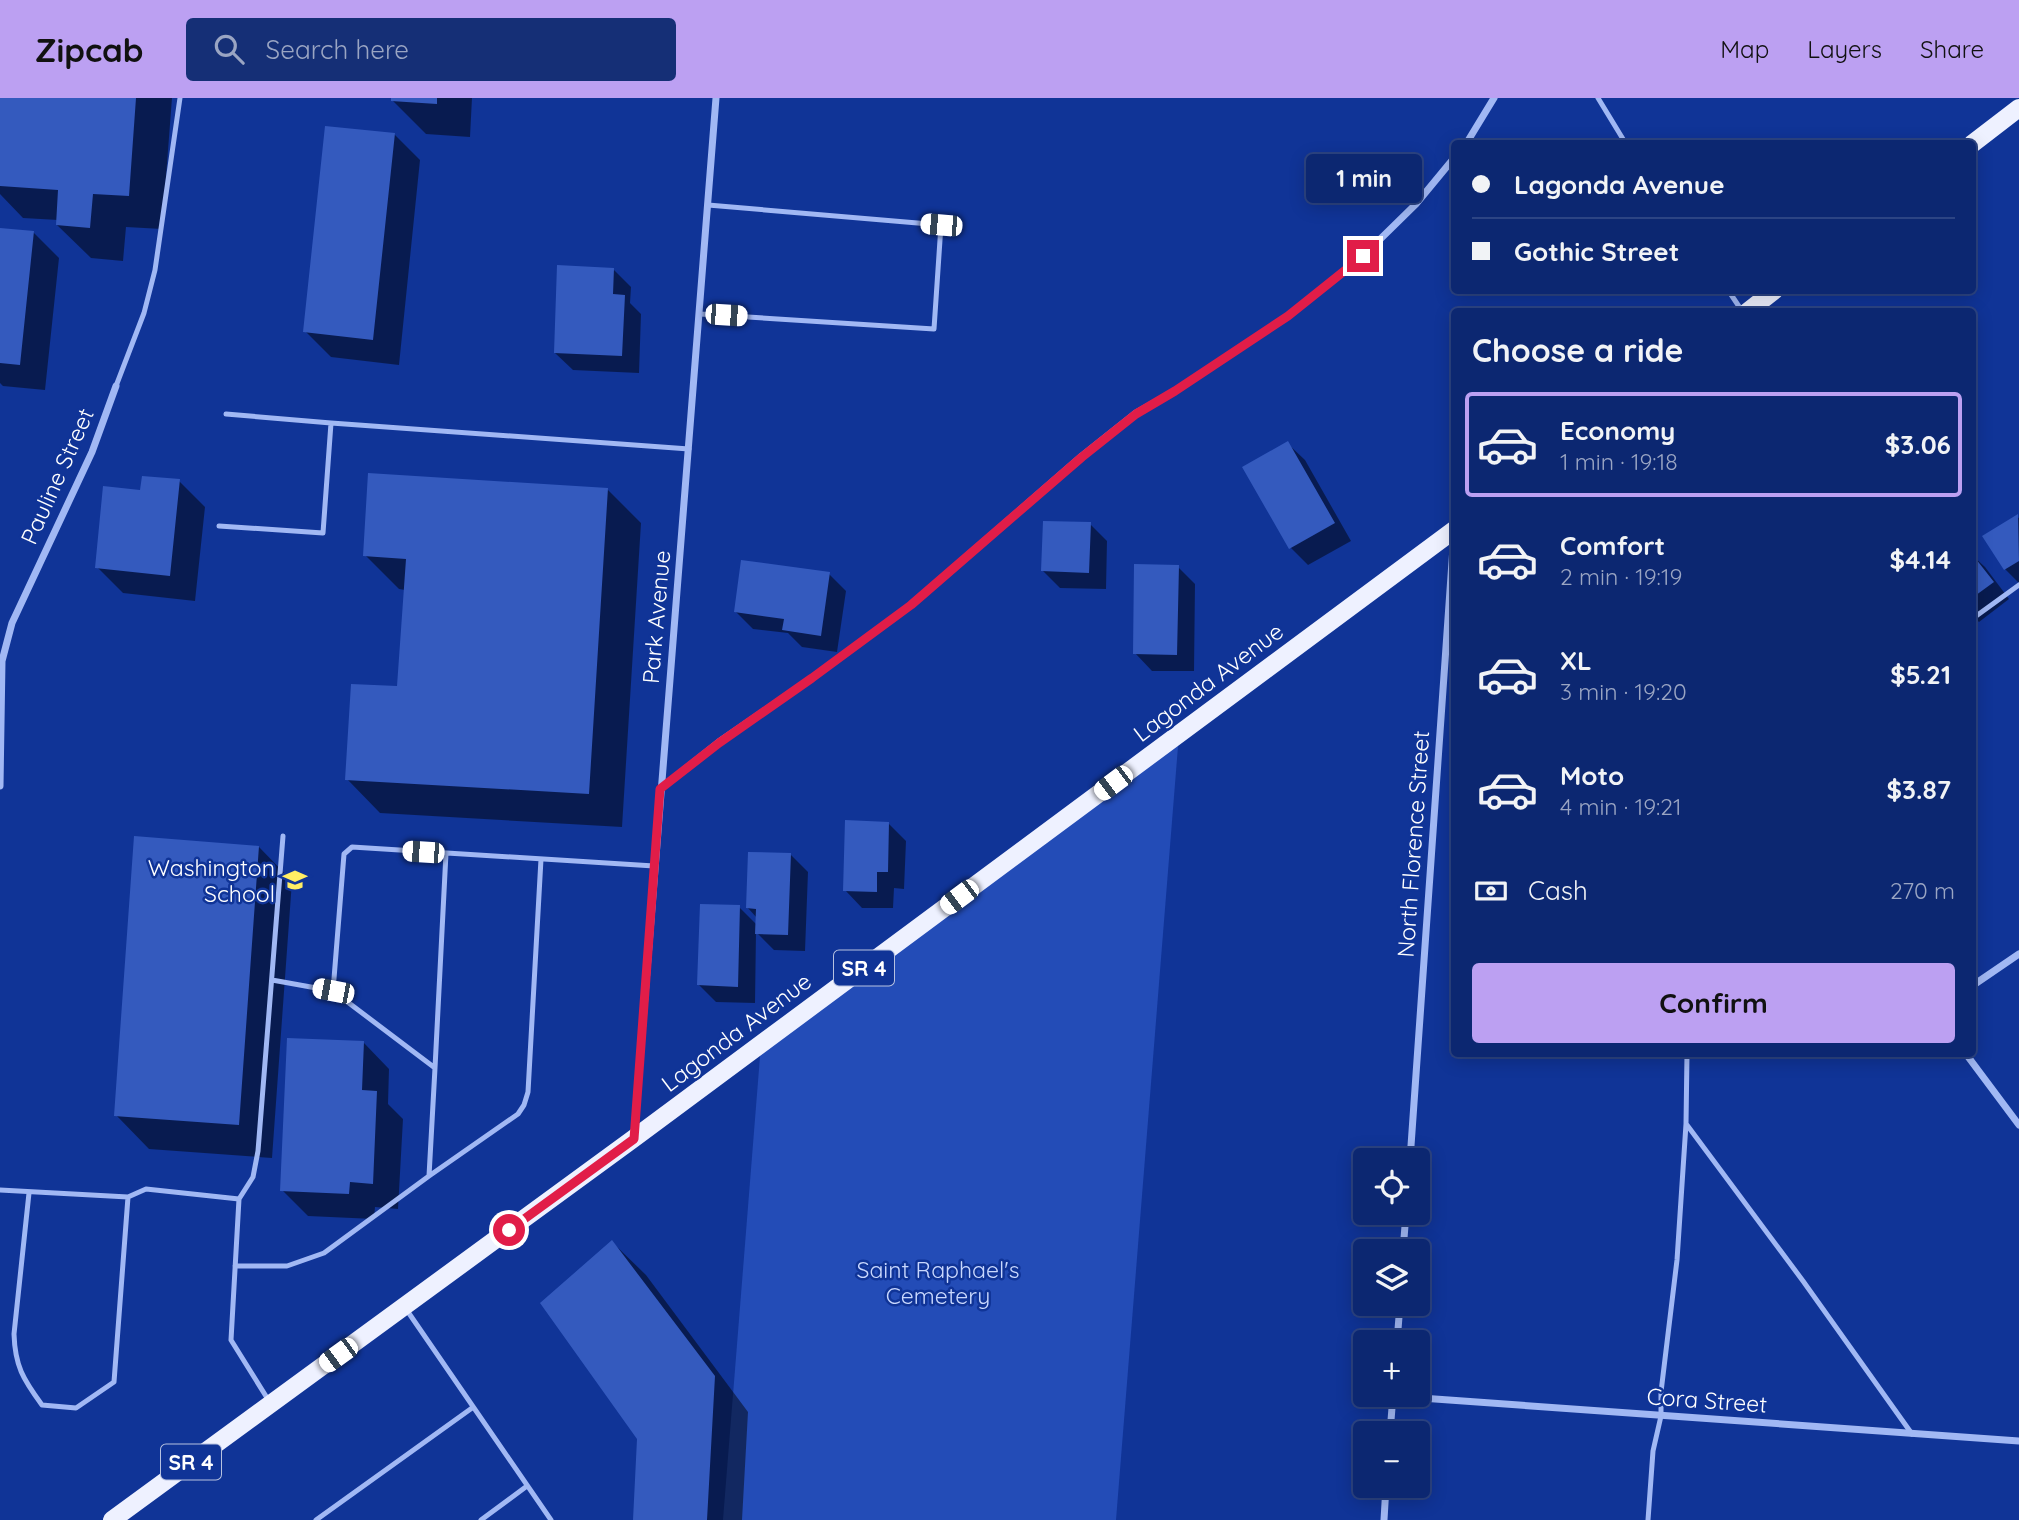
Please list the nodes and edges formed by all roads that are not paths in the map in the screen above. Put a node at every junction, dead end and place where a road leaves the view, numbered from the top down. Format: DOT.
graph roads {
  1 [pos="180,98"];
  2 [pos="716,98"];
  3 [pos="1494,98"];
  4 [pos="1598,98"];
  5 [pos="2019,108"];
  6 [pos="1468,140"];
  7 [pos="1624,140"];
  8 [pos="1976,141"];
  9 [pos="1451,162"];
  10 [pos="708,205"];
  11 [pos="1731,294"];
  12 [pos="1770,294"];
  13 [pos="1742,308"];
  14 [pos="1750,308"];
  15 [pos="700,314"];
  16 [pos="116,386"];
  17 [pos="226,414"];
  18 [pos="331,424"];
  19 [pos="689,449"];
  20 [pos="219,526"];
  21 [pos="1451,532"];
  22 [pos="1451,573"];
  23 [pos="2019,585"];
  24 [pos="1976,616"];
  25 [pos="0,786"];
  26 [pos="660,789"];
  27 [pos="284,836"];
  28 [pos="446,853"];
  29 [pos="541,859"];
  30 [pos="654,866"];
  31 [pos="2019,954"];
  32 [pos="272,980"];
  33 [pos="1976,983"];
  34 [pos="333,991"];
  35 [pos="1687,1057"];
  36 [pos="1968,1057"];
  37 [pos="435,1068"];
  38 [pos="1686,1124"];
  39 [pos="2019,1125"];
  40 [pos="634,1139"];
  41 [pos="1411,1148"];
  42 [pos="429,1176"];
  43 [pos="0,1190"];
  44 [pos="29,1193"];
  45 [pos="128,1197"];
  46 [pos="239,1199"];
  47 [pos="235,1266"];
  48 [pos="405,1306"];
  49 [pos="1430,1399"];
  50 [pos="271,1404"];
  51 [pos="472,1408"];
  52 [pos="1661,1416"];
  53 [pos="1912,1434"];
  54 [pos="2019,1441"];
  55 [pos="527,1486"];
  56 [pos="1385,1498"];
  57 [pos="112,1520"];
  58 [pos="316,1520"];
  59 [pos="481,1520"];
  60 [pos="551,1520"];
  61 [pos="1384,1520"];
  62 [pos="1648,1520"];
  1 -- 16 [label="lane"];
  2 -- 10 [label="street, Park Avenue"];
  3 -- 6 [label="street"];
  4 -- 7 [label="lane"];
  5 -- 8 [label="main road"];
  9 -- 26 [label="street"];
  10 -- 15 [label="street, Park Avenue"];
  10 -- 15 [label="lane"];
  11 -- 13 [label="lane"];
  12 -- 14 [label="main road"];
  15 -- 19 [label="street, Park Avenue"];
  16 -- 25 [label="street, Pauline Street"];
  17 -- 18 [label="lane"];
  18 -- 19 [label="lane"];
  18 -- 20 [label="lane"];
  19 -- 26 [label="street, Park Avenue"];
  21 -- 40 [label="main road, Lagonda Avenue / SR 4"];
  22 -- 41 [label="street, North Florence Street"];
  23 -- 24 [label="lane"];
  26 -- 30 [label="street, Park Avenue"];
  27 -- 32 [label="lane"];
  28 -- 29 [label="lane"];
  28 -- 34 [label="lane"];
  28 -- 37 [label="lane"];
  29 -- 30 [label="lane"];
  29 -- 42 [label="lane"];
  30 -- 40 [label="street, Park Avenue"];
  31 -- 33 [label="street"];
  32 -- 34 [label="lane"];
  32 -- 46 [label="lane"];
  34 -- 37 [label="lane"];
  35 -- 38 [label="lane"];
  36 -- 39 [label="street"];
  37 -- 42 [label="lane"];
  38 -- 52 [label="lane"];
  38 -- 53 [label="lane"];
  40 -- 48 [label="main road, Lagonda Avenue / SR 4"];
  42 -- 47 [label="lane"];
  43 -- 44 [label="lane"];
  44 -- 45 [label="lane"];
  44 -- 45 [label="lane"];
  45 -- 46 [label="lane"];
  46 -- 47 [label="lane"];
  47 -- 50 [label="lane"];
  48 -- 50 [label="main road, Lagonda Avenue / SR 4"];
  48 -- 51 [label="lane"];
  49 -- 52 [label="street, Cora Street"];
  50 -- 57 [label="main road, Lagonda Avenue / SR 4"];
  51 -- 55 [label="lane"];
  51 -- 58 [label="lane"];
  52 -- 53 [label="street, Cora Street"];
  52 -- 62 [label="lane"];
  53 -- 54 [label="street, Cora Street"];
  55 -- 59 [label="lane"];
  55 -- 60 [label="lane"];
  56 -- 61 [label="street"];
}
